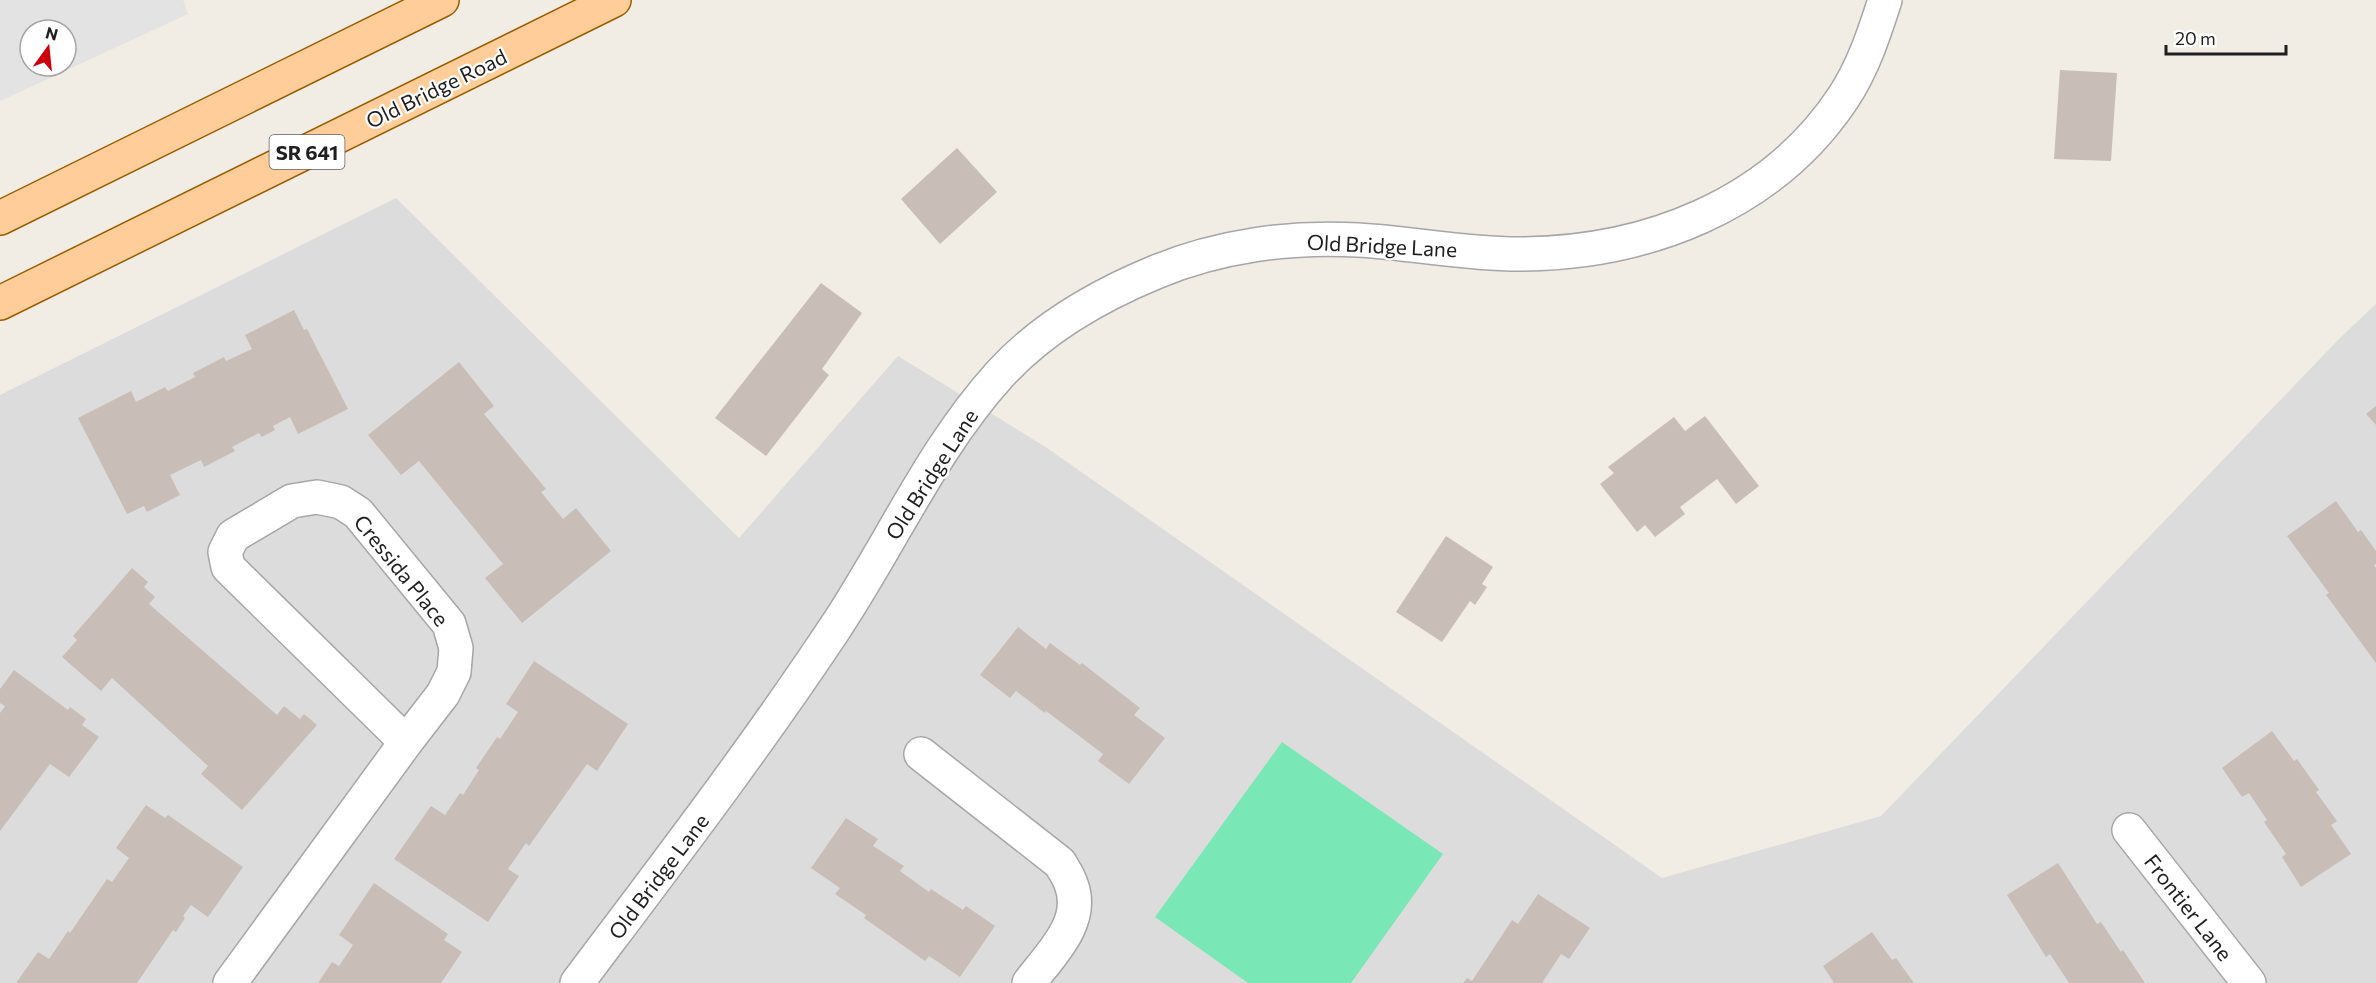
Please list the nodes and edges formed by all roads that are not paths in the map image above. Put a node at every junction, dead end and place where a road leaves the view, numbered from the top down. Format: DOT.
graph roads {
  1 [pos="442,0"];
  2 [pos="614,0"];
  3 [pos="1885,0"];
  4 [pos="0,218"];
  5 [pos="0,303"];
  6 [pos="406,742"];
  7 [pos="921,754"];
  8 [pos="2129,830"];
  9 [pos="230,983"];
  10 [pos="577,983"];
  11 [pos="1029,983"];
  12 [pos="2249,983"];
  1 -- 4 [label="main road"];
  2 -- 5 [label="main road, Old Bridge Road / SR 641"];
  3 -- 10 [label="street, Old Bridge Lane"];
  6 -- 6 [label="street, Cressida Place"];
  6 -- 9 [label="street, Cressida Place"];
  7 -- 11 [label="street"];
  8 -- 12 [label="street, Frontier Lane"];
}
